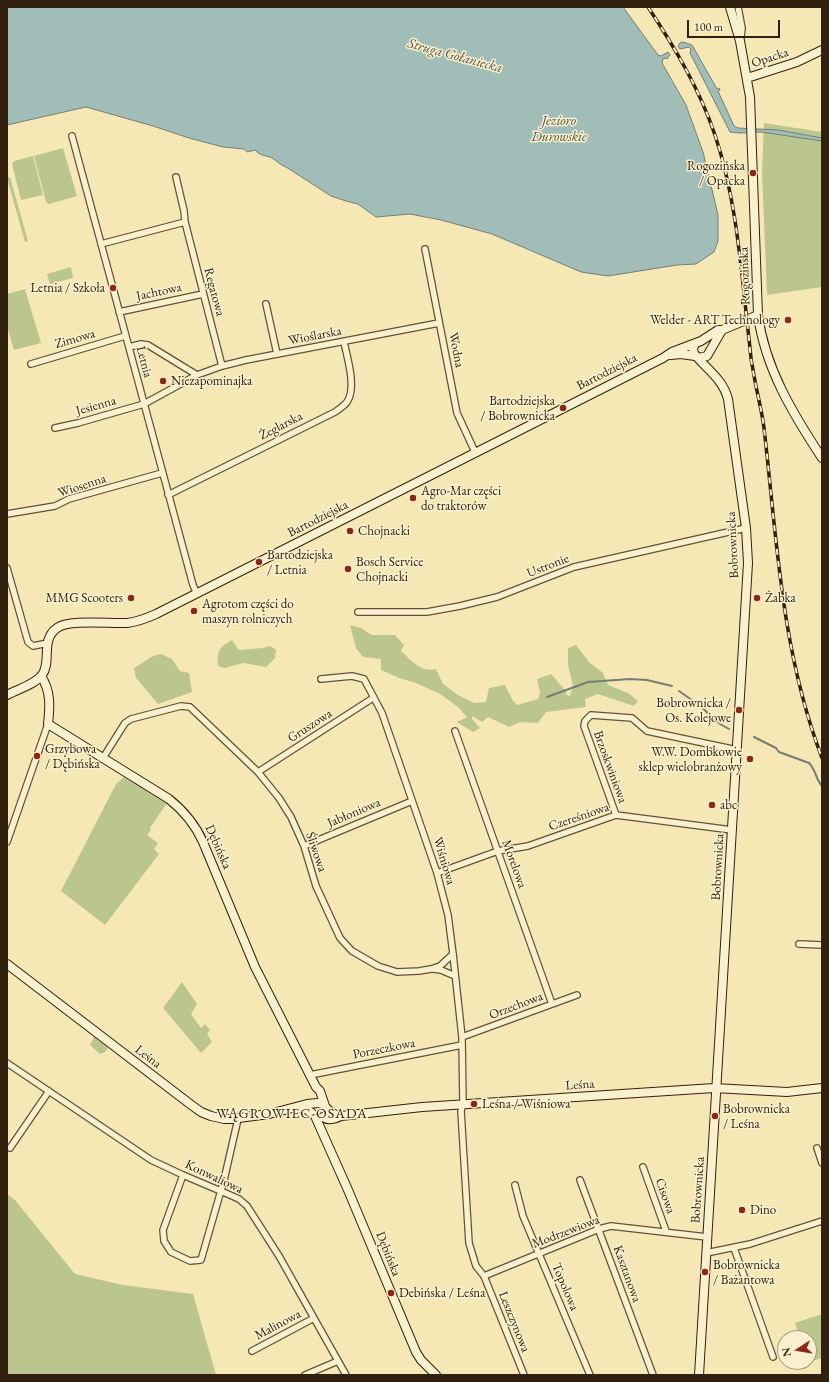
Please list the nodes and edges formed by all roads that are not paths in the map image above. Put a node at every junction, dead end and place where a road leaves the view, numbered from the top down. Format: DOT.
graph roads {
  1 [pos="730,7"];
  2 [pos="738,7"];
  3 [pos="740,41"];
  4 [pos="822,50"];
  5 [pos="747,78"];
  6 [pos="72,136"];
  7 [pos="176,177"];
  8 [pos="184,222"];
  9 [pos="101,244"];
  10 [pos="425,249"];
  11 [pos="203,294"];
  12 [pos="266,304"];
  13 [pos="119,312"];
  14 [pos="758,315"];
  15 [pos="439,323"];
  16 [pos="722,330"];
  17 [pos="125,336"];
  18 [pos="344,342"];
  19 [pos="698,342"];
  20 [pos="129,347"];
  21 [pos="708,353"];
  22 [pos="277,354"];
  23 [pos="696,356"];
  24 [pos="663,358"];
  25 [pos="31,364"];
  26 [pos="222,366"];
  27 [pos="708,368"];
  28 [pos="197,376"];
  29 [pos="144,404"];
  30 [pos="54,428"];
  31 [pos="475,452"];
  32 [pos="822,458"];
  33 [pos="162,473"];
  34 [pos="168,495"];
  35 [pos="7,514"];
  36 [pos="746,528"];
  37 [pos="7,568"];
  38 [pos="197,594"];
  39 [pos="358,612"];
  40 [pos="48,643"];
  41 [pos="41,676"];
  42 [pos="321,679"];
  43 [pos="7,695"];
  44 [pos="373,698"];
  45 [pos="48,724"];
  46 [pos="455,731"];
  47 [pos="737,750"];
  48 [pos="103,758"];
  49 [pos="258,772"];
  50 [pos="412,801"];
  51 [pos="616,815"];
  52 [pos="732,830"];
  53 [pos="7,842"];
  54 [pos="304,846"];
  55 [pos="498,851"];
  56 [pos="437,873"];
  57 [pos="799,944"];
  58 [pos="822,945"];
  59 [pos="454,954"];
  60 [pos="7,964"];
  61 [pos="431,969"];
  62 [pos="455,976"];
  63 [pos="577,995"];
  64 [pos="552,1004"];
  65 [pos="462,1037"];
  66 [pos="462,1045"];
  67 [pos="7,1063"];
  68 [pos="310,1075"];
  69 [pos="316,1086"];
  70 [pos="717,1088"];
  71 [pos="822,1088"];
  72 [pos="49,1091"];
  73 [pos="315,1104"];
  74 [pos="463,1104"];
  75 [pos="292,1109"];
  76 [pos="320,1112"];
  77 [pos="238,1119"];
  78 [pos="10,1148"];
  79 [pos="817,1148"];
  80 [pos="822,1163"];
  81 [pos="643,1167"];
  82 [pos="183,1176"];
  83 [pos="580,1180"];
  84 [pos="515,1185"];
  85 [pos="220,1191"];
  86 [pos="822,1221"];
  87 [pos="599,1229"];
  88 [pos="666,1231"];
  89 [pos="707,1237"];
  90 [pos="734,1248"];
  91 [pos="706,1253"];
  92 [pos="539,1254"];
  93 [pos="484,1276"];
  94 [pos="314,1318"];
  95 [pos="252,1351"];
  96 [pos="773,1357"];
  97 [pos="338,1361"];
  98 [pos="305,1375"];
  99 [pos="346,1375"];
  100 [pos="436,1375"];
  101 [pos="524,1375"];
  102 [pos="590,1375"];
  103 [pos="653,1375"];
  104 [pos="699,1375"];
  1 -- 3 [label="street, Rogozińska"];
  2 -- 3 [label="street"];
  3 -- 5 [label="street, Rogozińska"];
  4 -- 5 [label="street, Opacka"];
  5 -- 14 [label="street, Rogozińska"];
  6 -- 9 [label="street, Letnia"];
  7 -- 8 [label="street, Regatowa"];
  8 -- 9 [label="street"];
  8 -- 11 [label="street, Regatowa"];
  9 -- 13 [label="street, Letnia"];
  10 -- 15 [label="street, Wodna"];
  11 -- 13 [label="street, Jachtowa"];
  11 -- 26 [label="street, Regatowa"];
  12 -- 22 [label="street"];
  13 -- 17 [label="street, Letnia"];
  14 -- 16 [label="street, Bartodziejska"];
  14 -- 32 [label="street, Rogozińska"];
  15 -- 18 [label="street, Wioślarska"];
  15 -- 31 [label="street, Wodna"];
  16 -- 19 [label="street, Bartodziejska"];
  16 -- 21 [label="street"];
  17 -- 20 [label="street, Letnia"];
  17 -- 25 [label="street, Zimowa"];
  18 -- 22 [label="street, Wioślarska"];
  18 -- 34 [label="street, Żeglarska"];
  19 -- 21 [label="street"];
  19 -- 23 [label="street"];
  19 -- 24 [label="street, Bartodziejska"];
  20 -- 28 [label="street"];
  20 -- 29 [label="street, Letnia"];
  21 -- 23 [label="street"];
  21 -- 27 [label="street"];
  22 -- 26 [label="street, Wioślarska"];
  23 -- 24 [label="street, Bartodziejska"];
  23 -- 27 [label="street, Bobrownicka"];
  24 -- 31 [label="street, Bartodziejska"];
  26 -- 28 [label="street, Wioślarska"];
  27 -- 36 [label="street, Bobrownicka"];
  28 -- 29 [label="street, Wioślarska"];
  29 -- 30 [label="street, Jesienna"];
  29 -- 33 [label="street, Letnia"];
  31 -- 38 [label="street, Bartodziejska"];
  33 -- 34 [label="street, Letnia"];
  33 -- 35 [label="street, Wiosenna"];
  34 -- 38 [label="street, Letnia"];
  36 -- 39 [label="street, Ustronie"];
  36 -- 47 [label="street, Bobrownicka"];
  37 -- 40 [label="street"];
  38 -- 40 [label="street, Bartodziejska"];
  40 -- 41 [label="street, Bartodziejska"];
  41 -- 43 [label="street"];
  41 -- 45 [label="street"];
  42 -- 44 [label="street, Wiśniowa"];
  44 -- 49 [label="street, Gruszowa"];
  44 -- 50 [label="street, Wiśniowa"];
  45 -- 48 [label="street, Dębińska"];
  45 -- 53 [label="street"];
  46 -- 55 [label="street, Morelowa"];
  47 -- 51 [label="street, Brzoskwiniowa"];
  47 -- 52 [label="street, Bobrownicka"];
  48 -- 49 [label="street, Śliwowa"];
  48 -- 68 [label="street, Dębińska"];
  49 -- 54 [label="street, Śliwowa"];
  50 -- 54 [label="street, Jabłoniowa"];
  50 -- 56 [label="street, Wiśniowa"];
  51 -- 52 [label="street, Czereśniowa"];
  51 -- 55 [label="street, Czereśniowa"];
  52 -- 70 [label="street, Bobrownicka"];
  54 -- 61 [label="street, Śliwowa"];
  55 -- 56 [label="street, Czereśniowa"];
  55 -- 64 [label="street, Morelowa"];
  56 -- 59 [label="street, Wiśniowa"];
  57 -- 58 [label="street"];
  59 -- 61 [label="street, Śliwowa"];
  59 -- 62 [label="street, Wiśniowa"];
  60 -- 77 [label="street, Leśna"];
  61 -- 62 [label="street, Śliwowa"];
  62 -- 65 [label="street, Wiśniowa"];
  63 -- 64 [label="street, Orzechowa"];
  64 -- 65 [label="street, Orzechowa"];
  65 -- 66 [label="street, Wiśniowa"];
  66 -- 68 [label="street, Porzeczkowa"];
  66 -- 74 [label="street, Wiśniowa"];
  67 -- 72 [label="street, Konwaliowa"];
  68 -- 69 [label="street, Dębińska"];
  69 -- 73 [label="street"];
  69 -- 76 [label="street, Dębińska"];
  70 -- 71 [label="street, Leśna"];
  70 -- 74 [label="street, Leśna"];
  70 -- 89 [label="street, Bobrownicka"];
  72 -- 78 [label="street"];
  72 -- 82 [label="street, Konwaliowa"];
  73 -- 75 [label="street, Leśna"];
  73 -- 76 [label="street"];
  74 -- 76 [label="street, Leśna"];
  74 -- 93 [label="street, Leszczynowa"];
  75 -- 76 [label="street, Leśna"];
  75 -- 77 [label="street, Leśna"];
  76 -- 100 [label="street, Dębińska"];
  77 -- 85 [label="street"];
  79 -- 80 [label="street"];
  81 -- 88 [label="street, Cisowa"];
  82 -- 85 [label="street, Konwaliowa"];
  82 -- 85 [label="street"];
  83 -- 87 [label="street, Kasztanowa"];
  84 -- 92 [label="street, Topolowa"];
  85 -- 94 [label="street, Konwaliowa"];
  86 -- 90 [label="street"];
  87 -- 88 [label="street, Modrzewiowa"];
  87 -- 92 [label="street, Modrzewiowa"];
  87 -- 103 [label="street, Kasztanowa"];
  88 -- 89 [label="street, Modrzewiowa"];
  89 -- 91 [label="street, Bobrownicka"];
  90 -- 91 [label="street"];
  90 -- 96 [label="street"];
  91 -- 104 [label="street, Bobrownicka"];
  92 -- 93 [label="street, Modrzewiowa"];
  92 -- 102 [label="street, Topolowa"];
  93 -- 101 [label="street, Leszczynowa"];
  94 -- 95 [label="street, Malinowa"];
  94 -- 97 [label="street, Konwaliowa"];
  97 -- 98 [label="street"];
  97 -- 99 [label="street, Konwaliowa"];
}
